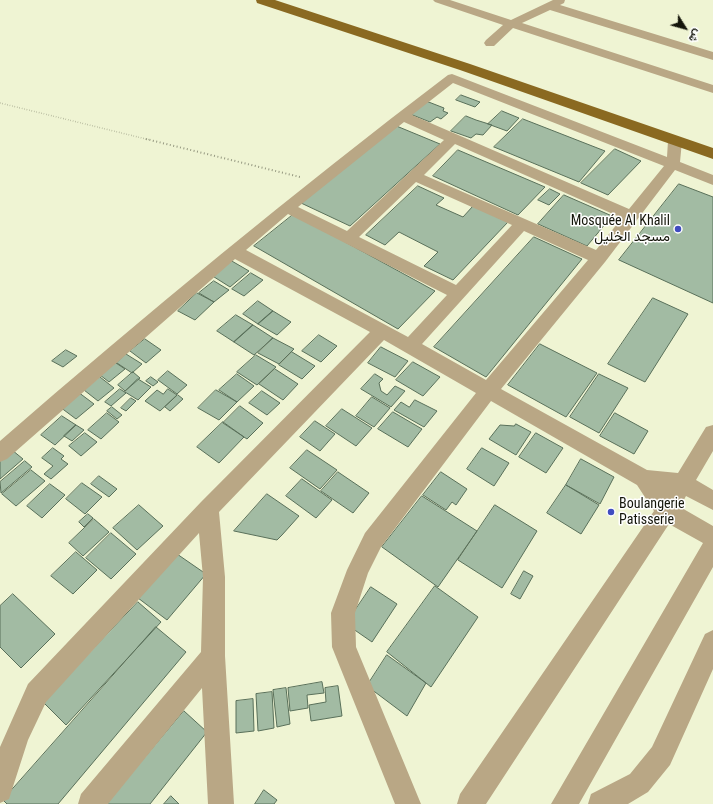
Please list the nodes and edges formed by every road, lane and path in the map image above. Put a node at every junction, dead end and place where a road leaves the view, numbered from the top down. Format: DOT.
graph roads {
  1 [pos="262,0"];
  2 [pos="439,0"];
  3 [pos="562,0"];
  4 [pos="550,6"];
  5 [pos="511,24"];
  6 [pos="490,42"];
  7 [pos="713,56"];
  8 [pos="465,67"];
  9 [pos="452,78"];
  10 [pos="713,89"];
  11 [pos="0,103"];
  12 [pos="402,116"];
  13 [pos="453,139"];
  14 [pos="675,141"];
  15 [pos="713,154"];
  16 [pos="673,164"];
  17 [pos="414,176"];
  18 [pos="713,180"];
  19 [pos="320,182"];
  20 [pos="288,208"];
  21 [pos="632,216"];
  22 [pos="522,224"];
  23 [pos="349,238"];
  24 [pos="234,251"];
  25 [pos="600,258"];
  26 [pos="457,293"];
  27 [pos="382,331"];
  28 [pos="410,346"];
  29 [pos="489,390"];
  30 [pos="713,434"];
  31 [pos="0,453"];
  32 [pos="644,479"];
  33 [pos="683,483"];
  34 [pos="713,501"];
  35 [pos="208,509"];
  36 [pos="666,510"];
  37 [pos="713,537"];
  38 [pos="713,546"];
  39 [pos="713,642"];
  40 [pos="213,656"];
  41 [pos="0,790"];
  42 [pos="91,804"];
  43 [pos="221,804"];
  44 [pos="408,804"];
  45 [pos="470,804"];
  46 [pos="564,804"];
  47 [pos="601,804"];
  1 -- 8 [label="main road"];
  2 -- 5 [label="street"];
  3 -- 4 [label="street"];
  4 -- 5 [label="street"];
  4 -- 7 [label="street"];
  5 -- 6 [label="street"];
  5 -- 10 [label="street"];
  8 -- 9 [label="street"];
  8 -- 14 [label="main road"];
  9 -- 12 [label="street"];
  9 -- 16 [label="street"];
  11 -- 19 [label="path"];
  12 -- 13 [label="street"];
  12 -- 19 [label="street"];
  13 -- 17 [label="street"];
  13 -- 21 [label="street"];
  14 -- 15 [label="main road"];
  14 -- 16 [label="street"];
  16 -- 18 [label="street"];
  16 -- 21 [label="street"];
  17 -- 22 [label="street"];
  17 -- 23 [label="street"];
  19 -- 20 [label="street"];
  20 -- 23 [label="street"];
  20 -- 24 [label="street"];
  21 -- 25 [label="street"];
  22 -- 25 [label="street"];
  22 -- 26 [label="street"];
  23 -- 26 [label="street"];
  24 -- 27 [label="street"];
  24 -- 31 [label="street"];
  25 -- 29 [label="street"];
  26 -- 28 [label="street"];
  27 -- 28 [label="street"];
  27 -- 35 [label="street"];
  28 -- 29 [label="street"];
  29 -- 32 [label="street"];
  29 -- 44 [label="street"];
  30 -- 33 [label="street"];
  32 -- 33 [label="street"];
  32 -- 36 [label="street"];
  33 -- 34 [label="street"];
  33 -- 36 [label="street"];
  35 -- 40 [label="street"];
  35 -- 41 [label="street"];
  36 -- 37 [label="street"];
  36 -- 45 [label="street"];
  38 -- 46 [label="street"];
  39 -- 47 [label="street"];
  40 -- 42 [label="street"];
  40 -- 43 [label="street"];
}
